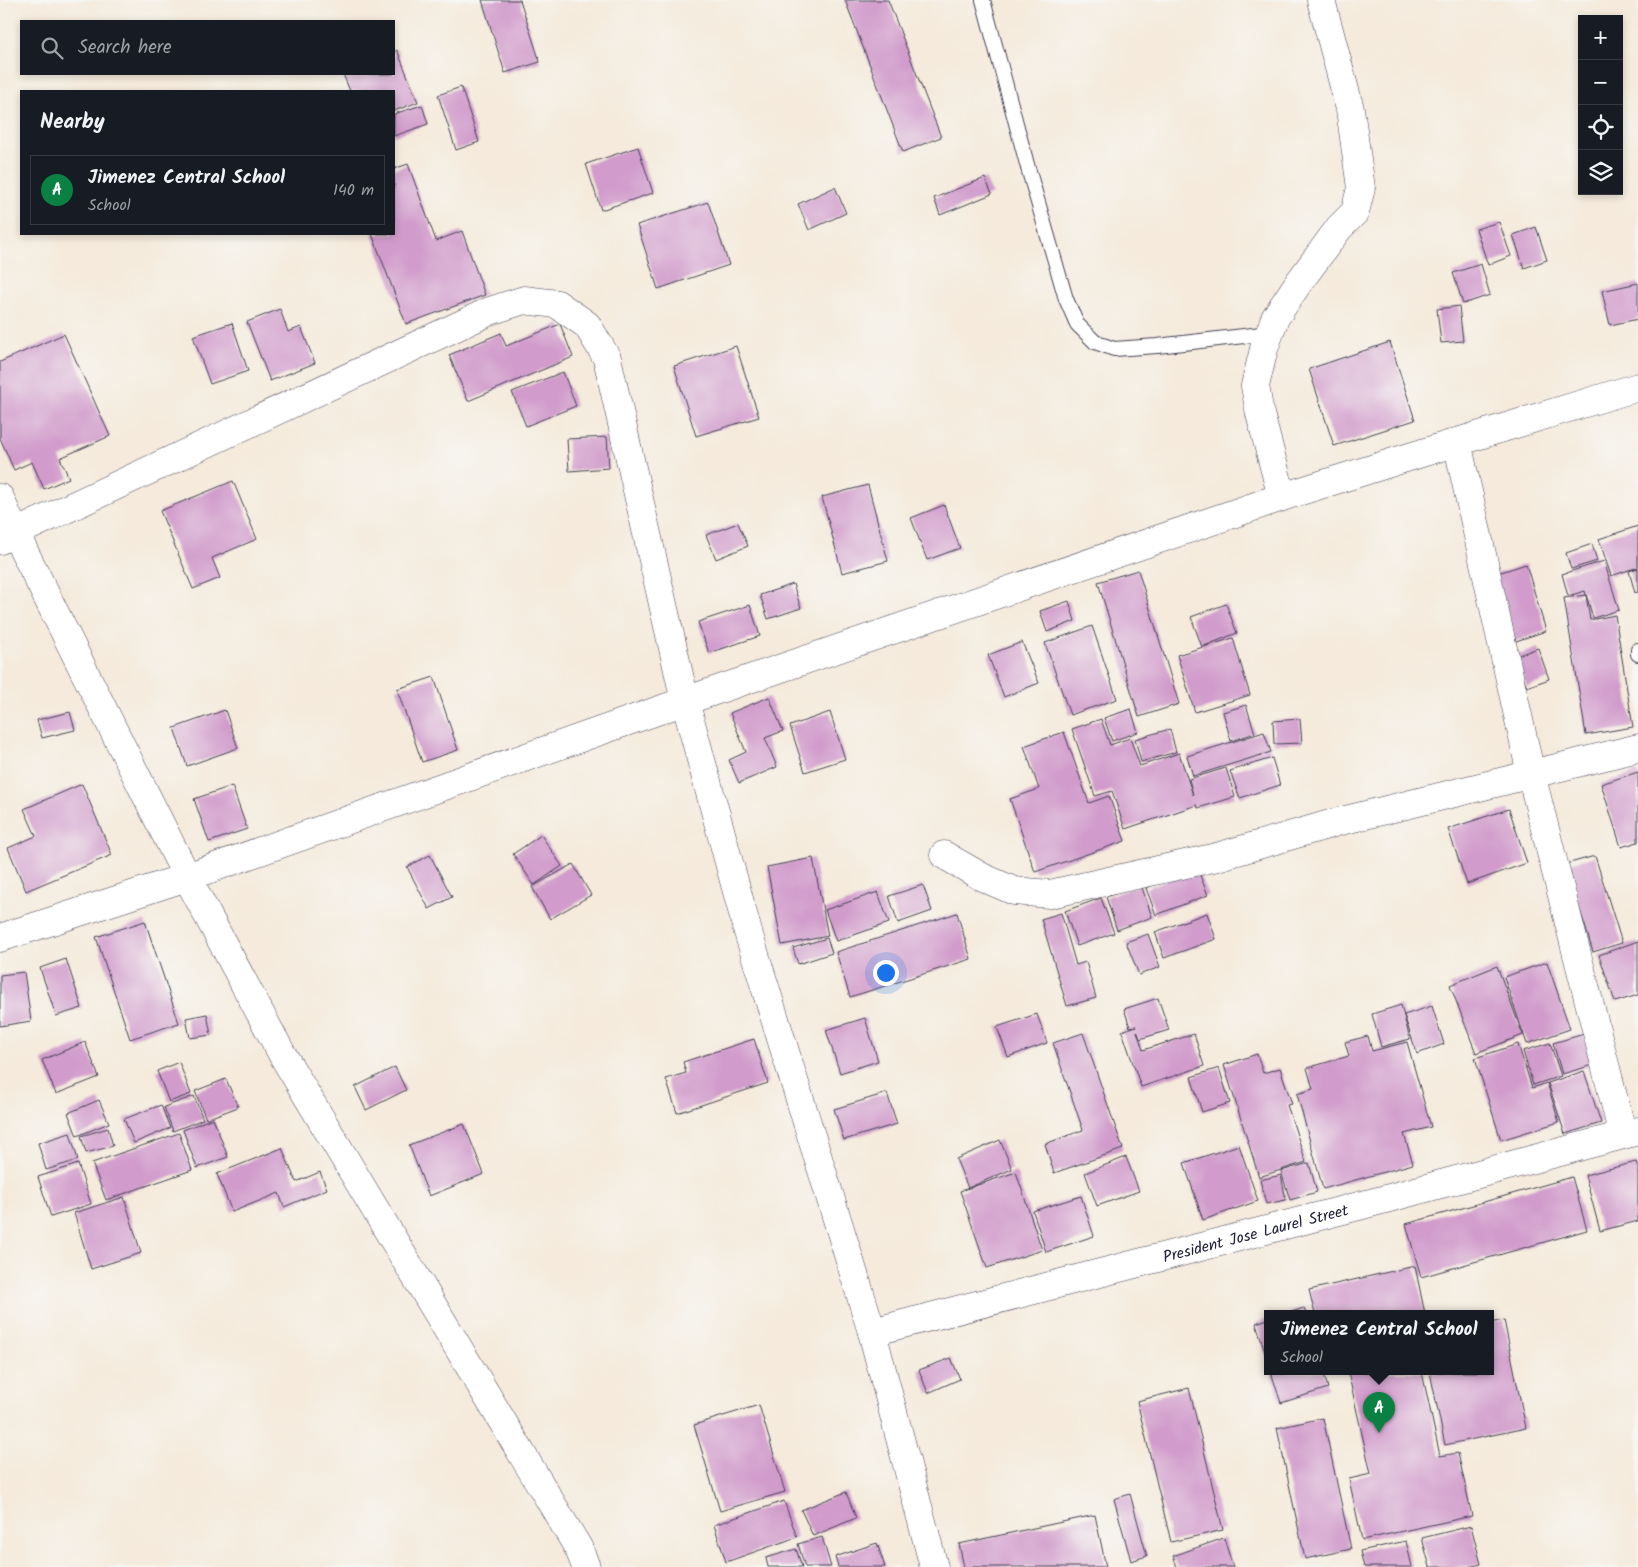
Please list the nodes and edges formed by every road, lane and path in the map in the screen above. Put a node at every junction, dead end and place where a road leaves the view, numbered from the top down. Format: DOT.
graph roads {
  1 [pos="983,0"];
  2 [pos="1321,0"];
  3 [pos="1270,333"];
  4 [pos="1638,387"];
  5 [pos="1457,442"];
  6 [pos="1282,497"];
  7 [pos="0,498"];
  8 [pos="7,537"];
  9 [pos="685,701"];
  10 [pos="1638,748"];
  11 [pos="1531,774"];
  12 [pos="944,855"];
  13 [pos="187,877"];
  14 [pos="0,938"];
  15 [pos="1631,1133"];
  16 [pos="872,1332"];
  17 [pos="586,1567"];
  18 [pos="934,1567"];
  1 -- 3 [label="lane"];
  2 -- 3 [label="street"];
  3 -- 6 [label="street"];
  4 -- 5 [label="street"];
  5 -- 6 [label="street"];
  5 -- 11 [label="street"];
  6 -- 9 [label="street"];
  7 -- 8 [label="street"];
  8 -- 9 [label="street"];
  8 -- 13 [label="street"];
  9 -- 13 [label="street"];
  9 -- 16 [label="street"];
  10 -- 11 [label="street"];
  11 -- 12 [label="street"];
  11 -- 15 [label="street"];
  13 -- 14 [label="street"];
  13 -- 17 [label="street"];
  15 -- 16 [label="street, President Jose Laurel Street"];
  16 -- 18 [label="street"];
}
